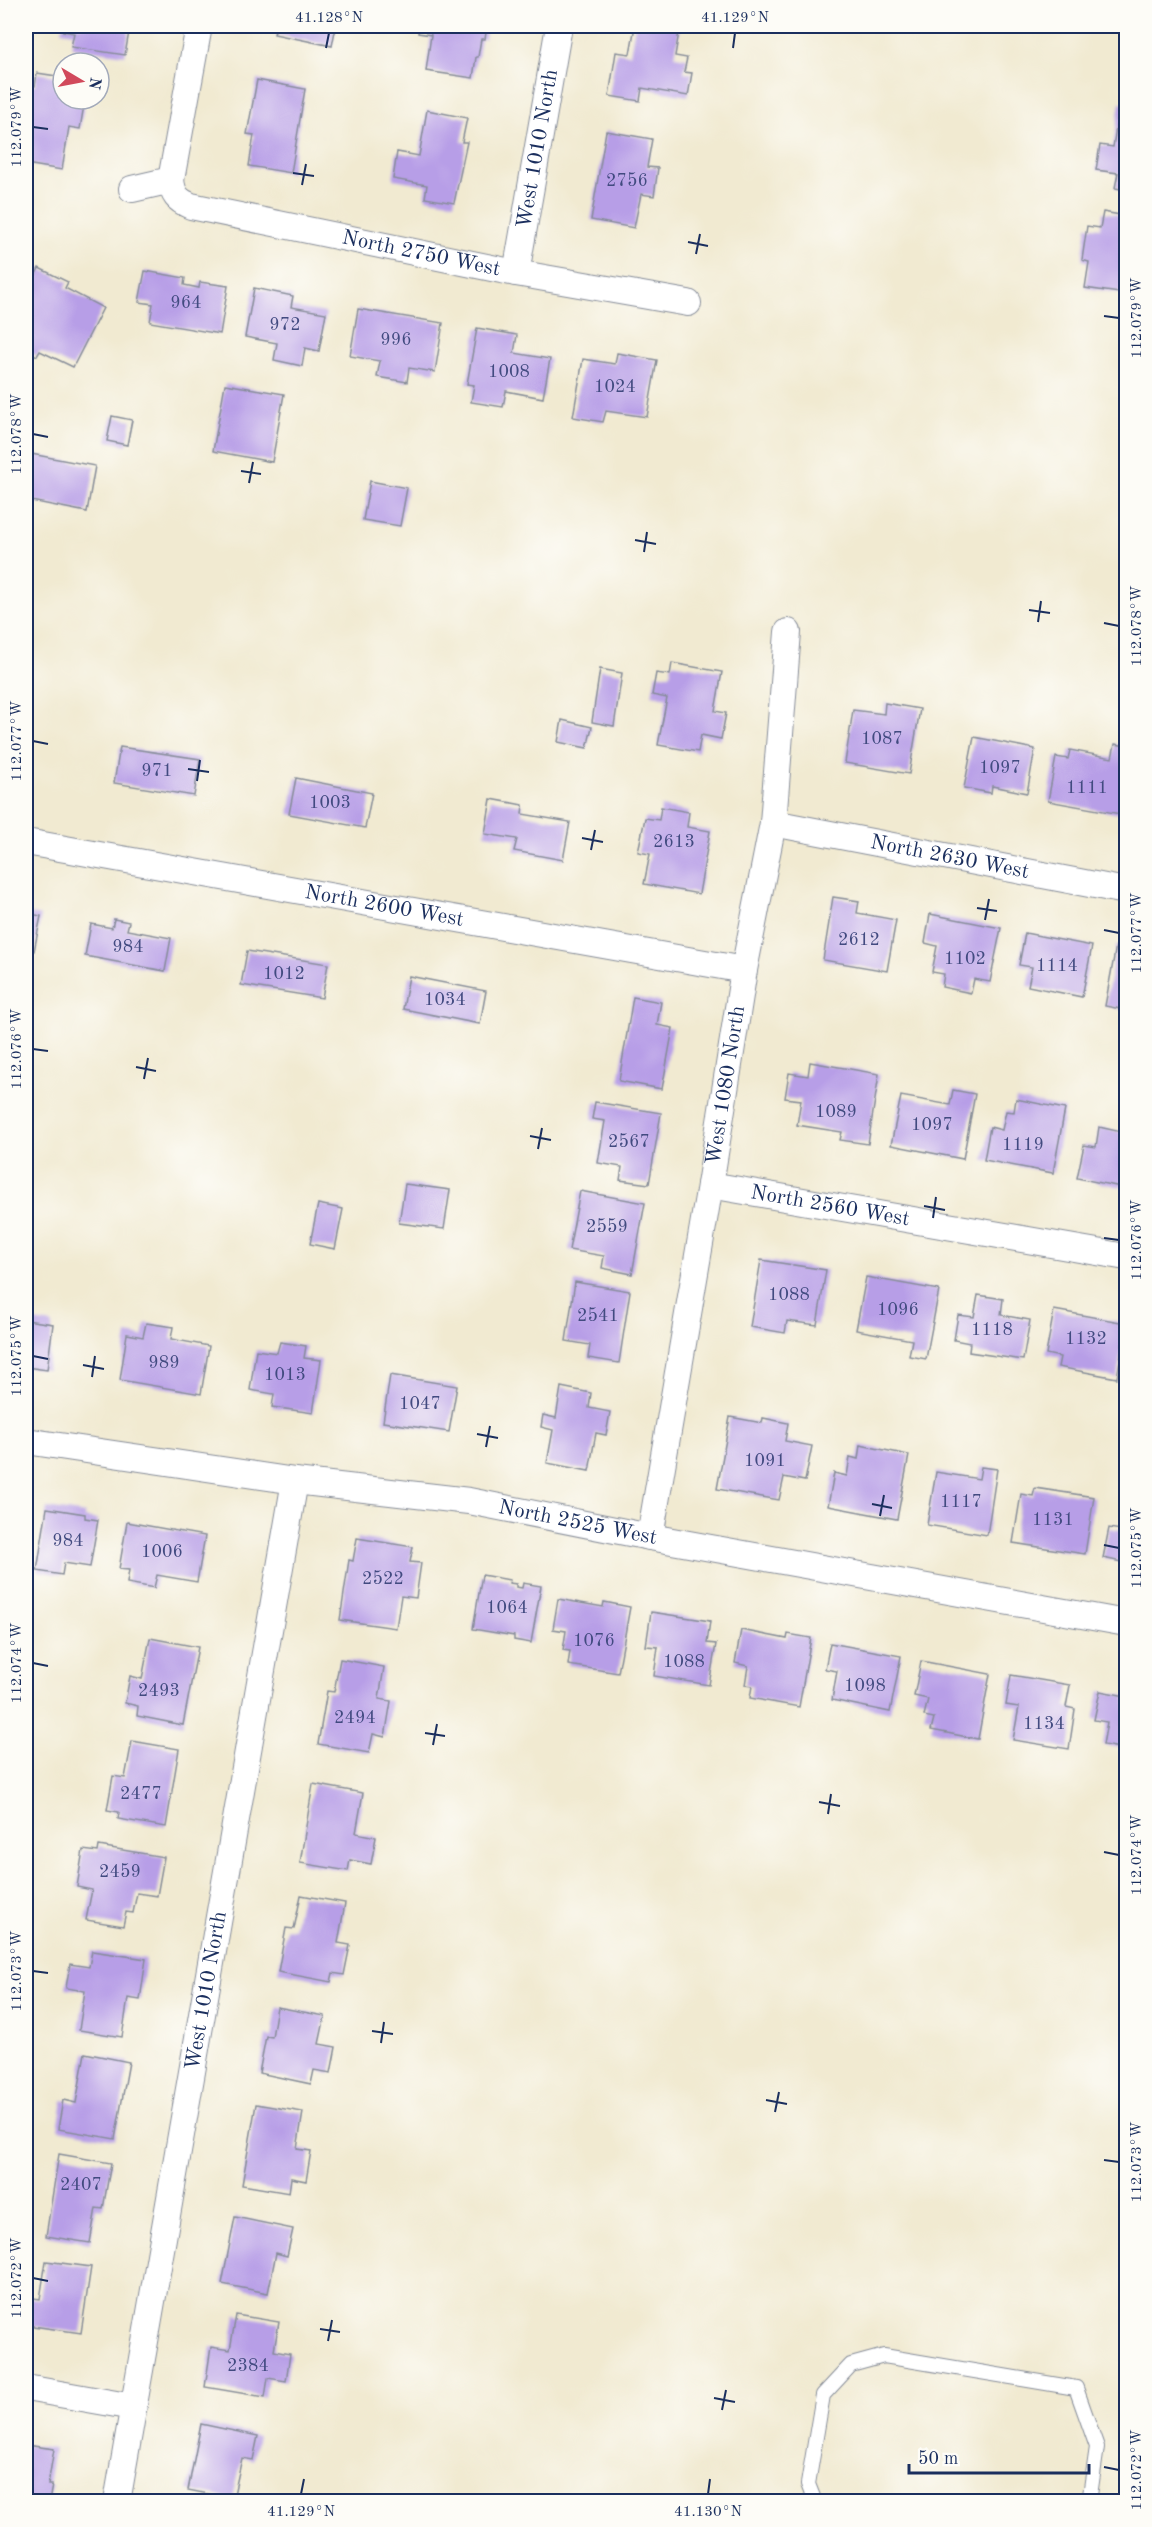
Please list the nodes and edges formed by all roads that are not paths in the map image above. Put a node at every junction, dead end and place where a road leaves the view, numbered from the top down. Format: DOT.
graph roads {
  1 [pos="199,26"];
  2 [pos="559,26"];
  3 [pos="171,180"];
  4 [pos="132,189"];
  5 [pos="516,273"];
  6 [pos="688,303"];
  7 [pos="788,632"];
  8 [pos="773,823"];
  9 [pos="26,842"];
  10 [pos="1126,891"];
  11 [pos="744,969"];
  12 [pos="710,1185"];
  13 [pos="1126,1257"];
  14 [pos="26,1441"];
  15 [pos="295,1481"];
  16 [pos="650,1537"];
  17 [pos="1126,1623"];
  18 [pos="26,2388"];
  19 [pos="133,2406"];
  20 [pos="117,2502"];
  21 [pos="815,2502"];
  22 [pos="1089,2502"];
  1 -- 3 [label="street"];
  2 -- 5 [label="street, West 1010 North"];
  3 -- 4 [label="street"];
  3 -- 5 [label="street, North 2750 West"];
  5 -- 6 [label="street, North 2750 West"];
  7 -- 8 [label="street, West 1080 North"];
  8 -- 10 [label="street, North 2630 West"];
  8 -- 11 [label="street, West 1080 North"];
  9 -- 11 [label="street, North 2600 West"];
  11 -- 12 [label="street, West 1080 North"];
  12 -- 13 [label="street, North 2560 West"];
  12 -- 16 [label="street, West 1080 North"];
  14 -- 15 [label="street, North 2525 West"];
  15 -- 16 [label="street, North 2525 West"];
  15 -- 19 [label="street, West 1010 North"];
  16 -- 17 [label="street, North 2525 West"];
  18 -- 19 [label="street"];
  19 -- 20 [label="street, West 1010 North"];
  21 -- 22 [label="lane"];
}
